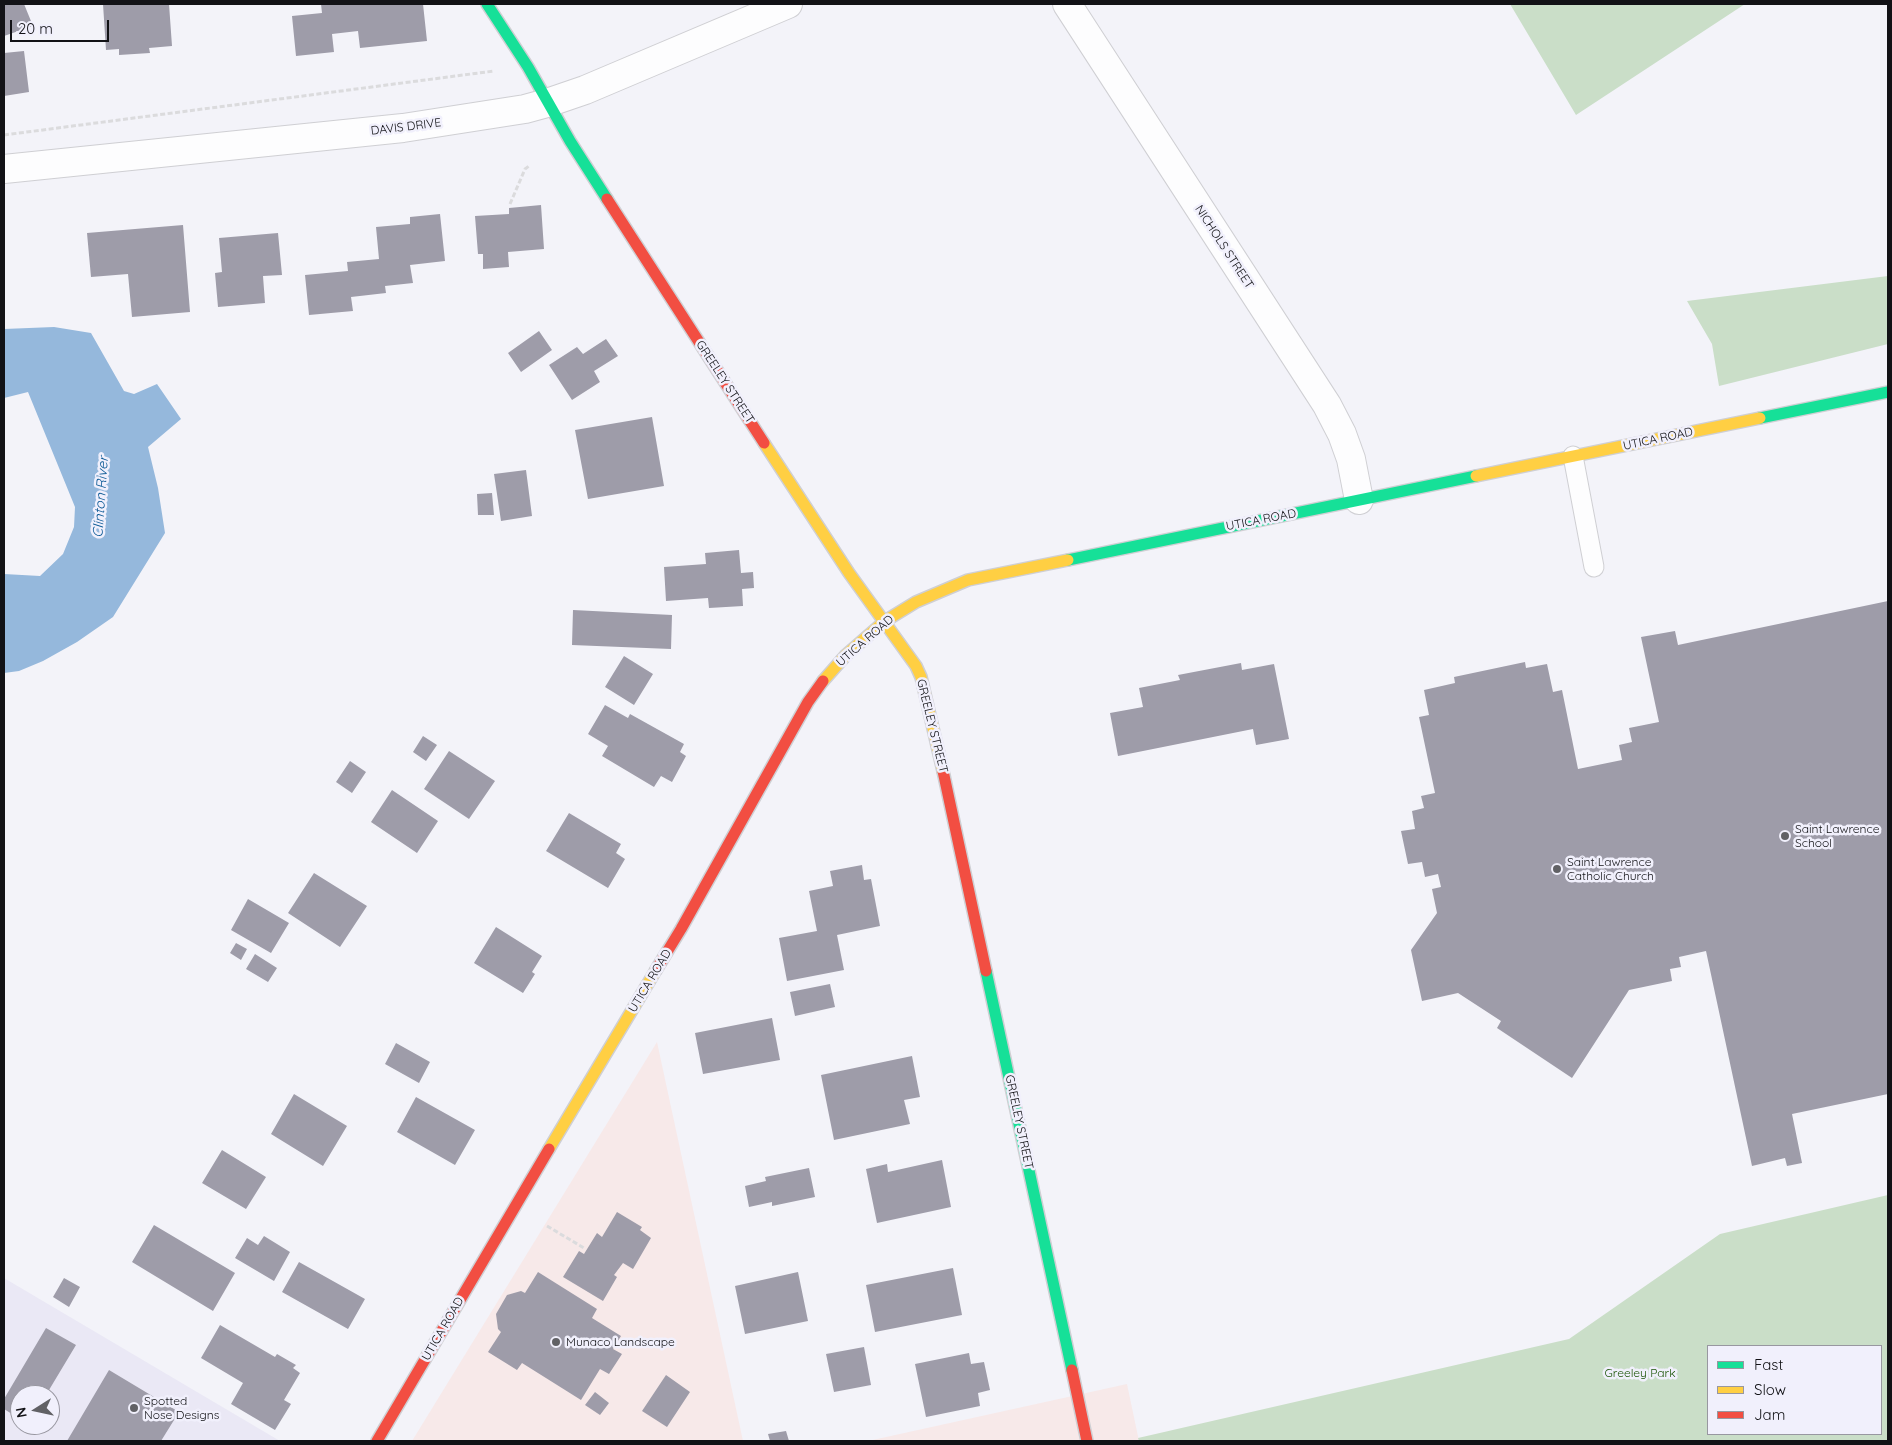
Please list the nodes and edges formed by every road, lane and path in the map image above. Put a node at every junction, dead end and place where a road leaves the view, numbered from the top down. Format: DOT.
graph roads {
  1 [pos="487,4"];
  2 [pos="788,4"];
  3 [pos="1067,4"];
  4 [pos="494,71"];
  5 [pos="547,103"];
  6 [pos="4,135"];
  7 [pos="529,166"];
  8 [pos="4,169"];
  9 [pos="510,204"];
  10 [pos="1888,392"];
  11 [pos="1573,456"];
  12 [pos="1359,500"];
  13 [pos="1594,567"];
  14 [pos="885,621"];
  15 [pos="547,1226"];
  16 [pos="584,1248"];
  17 [pos="377,1441"];
  18 [pos="1087,1441"];
  1 -- 5 [label="street, GREELEY STREET"];
  2 -- 5 [label="street, DAVIS DRIVE"];
  3 -- 12 [label="street, NICHOLS STREET"];
  4 -- 6 [label="path"];
  5 -- 8 [label="street, DAVIS DRIVE"];
  5 -- 14 [label="street, GREELEY STREET"];
  7 -- 9 [label="path"];
  10 -- 11 [label="street, UTICA ROAD"];
  11 -- 12 [label="street, UTICA ROAD"];
  11 -- 13 [label="lane"];
  12 -- 14 [label="street, UTICA ROAD"];
  14 -- 17 [label="street, UTICA ROAD"];
  14 -- 18 [label="street, GREELEY STREET"];
  15 -- 16 [label="path"];
}
